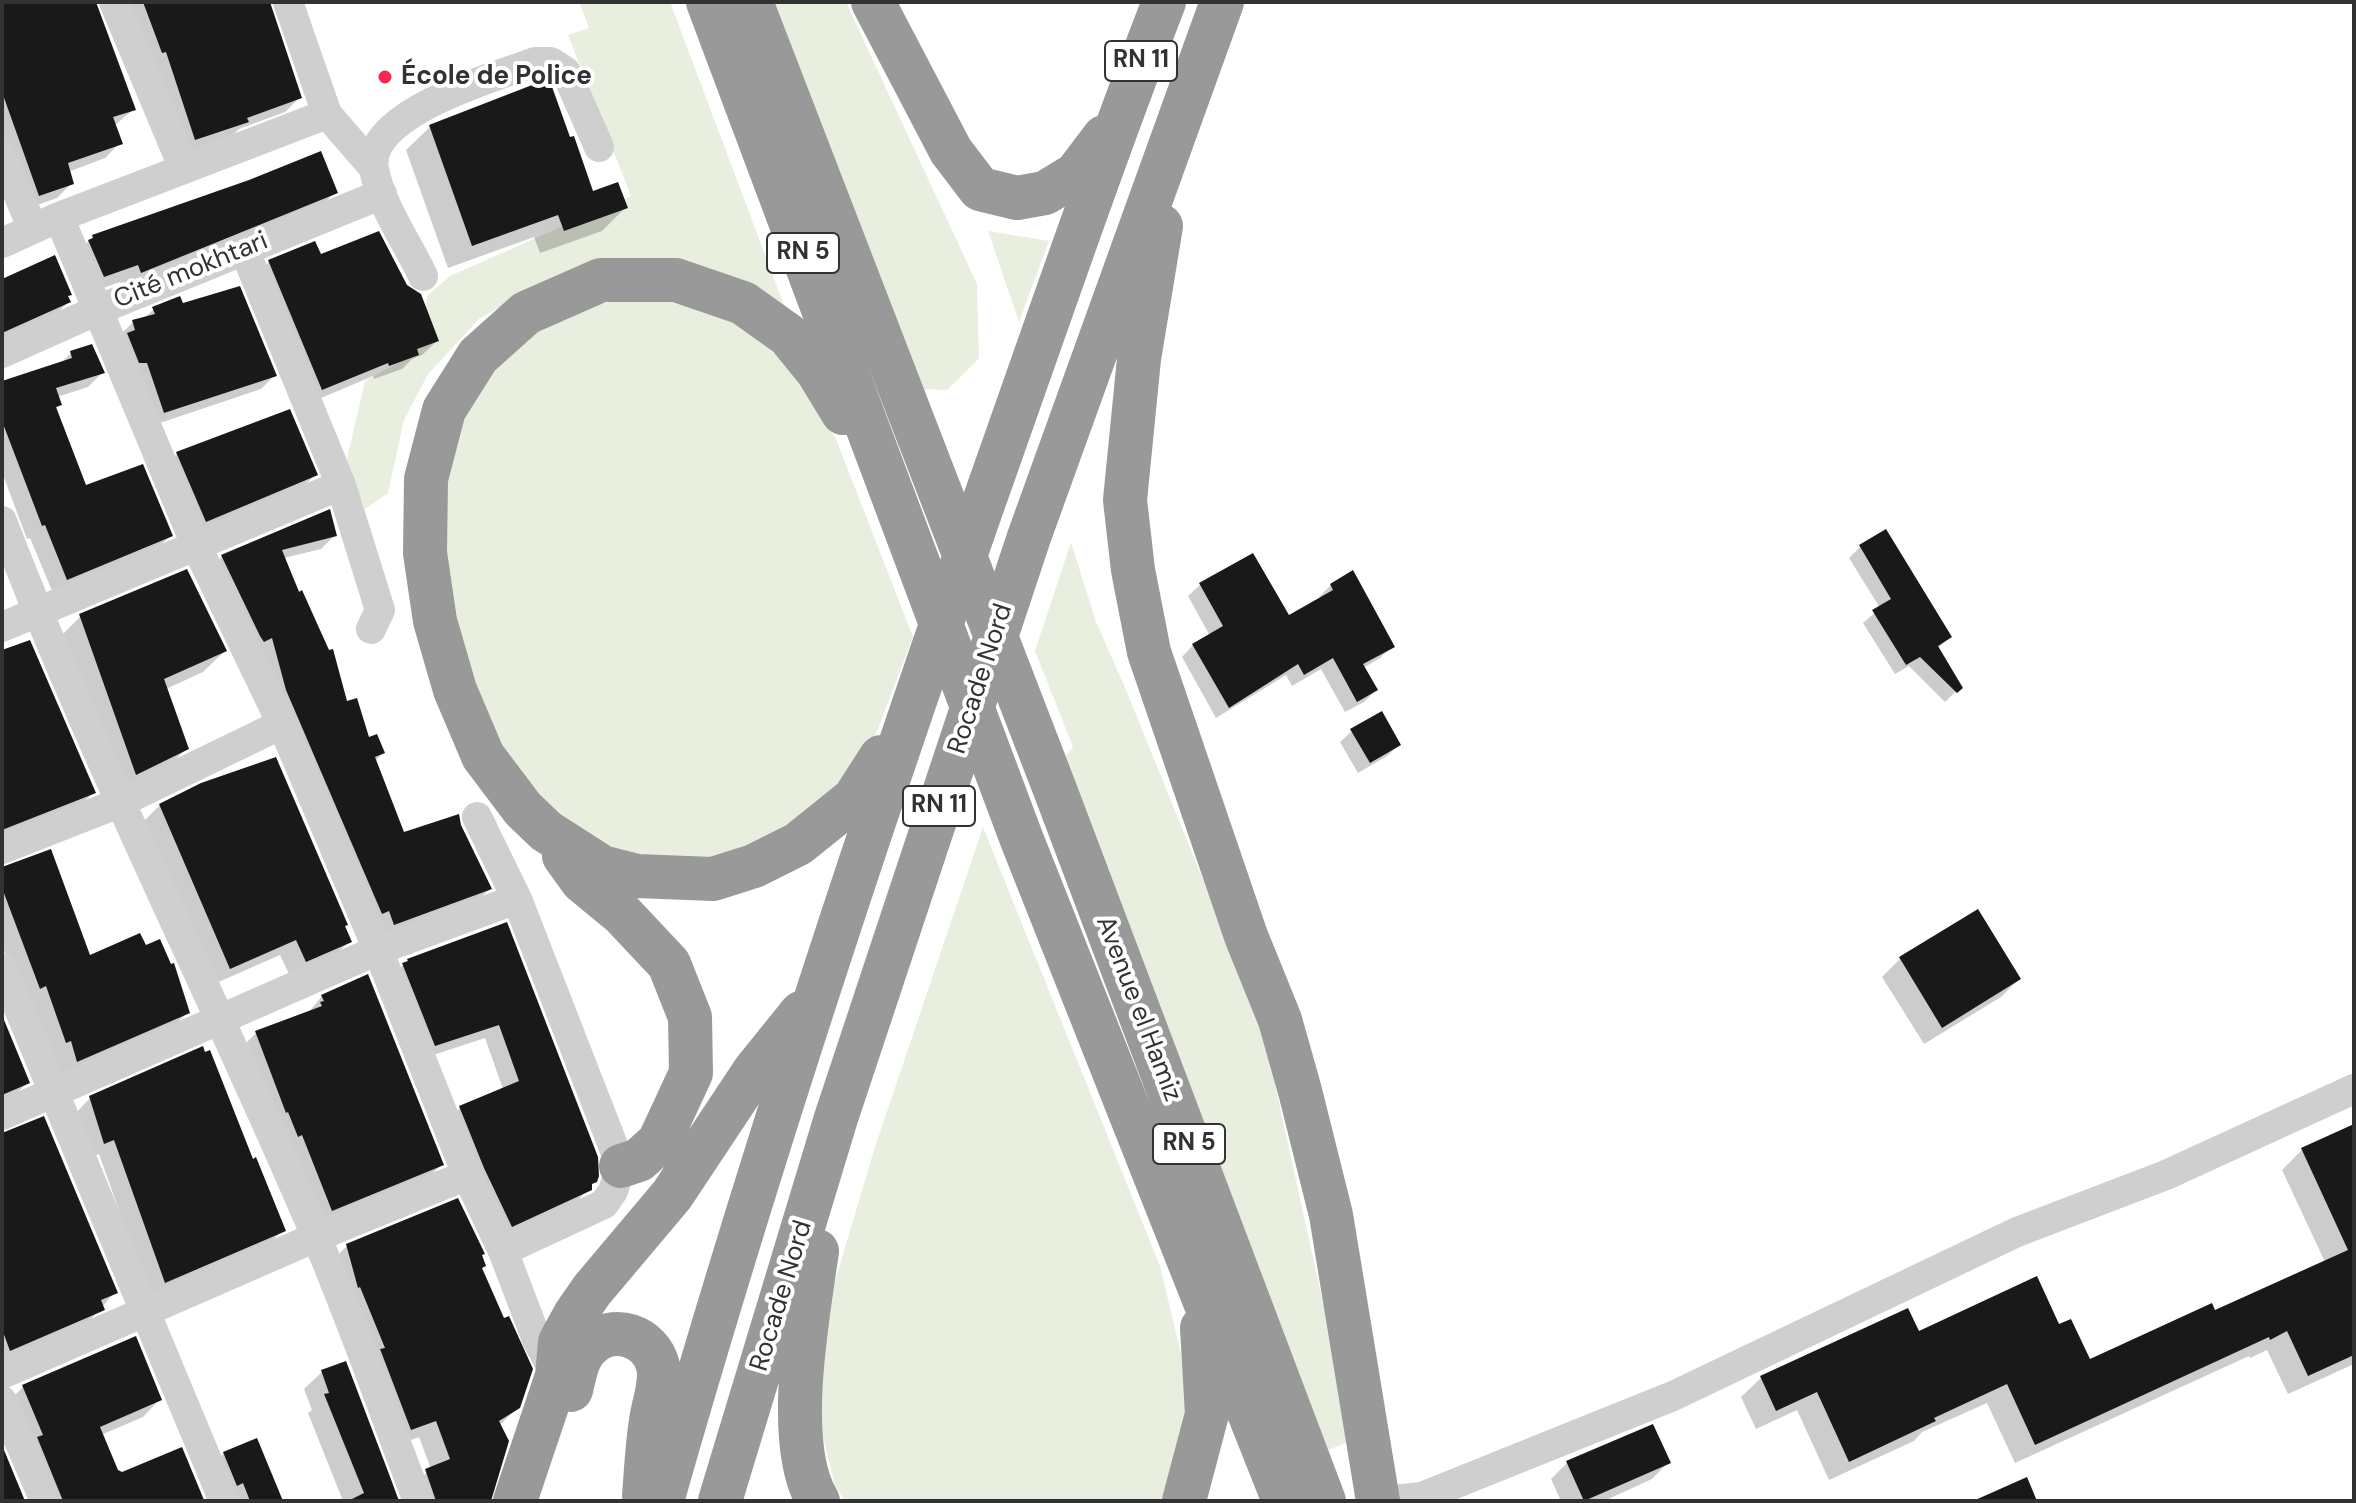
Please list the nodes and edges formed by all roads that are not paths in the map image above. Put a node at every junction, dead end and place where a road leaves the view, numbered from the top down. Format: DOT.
graph roads {
  1 [pos="114,2"];
  2 [pos="288,2"];
  3 [pos="708,2"];
  4 [pos="751,2"];
  5 [pos="873,2"];
  6 [pos="1164,2"];
  7 [pos="1222,2"];
  8 [pos="327,114"];
  9 [pos="1179,117"];
  10 [pos="1118,120"];
  11 [pos="599,147"];
  12 [pos="2,156"];
  13 [pos="184,169"];
  14 [pos="378,180"];
  15 [pos="46,223"];
  16 [pos="2,243"];
  17 [pos="244,249"];
  18 [pos="423,276"];
  19 [pos="100,309"];
  20 [pos="2,353"];
  21 [pos="341,485"];
  22 [pos="897,505"];
  23 [pos="2,521"];
  24 [pos="196,545"];
  25 [pos="37,613"];
  26 [pos="2,627"];
  27 [pos="371,629"];
  28 [pos="911,709"];
  29 [pos="282,724"];
  30 [pos="119,803"];
  31 [pos="477,817"];
  32 [pos="546,831"];
  33 [pos="2,849"];
  34 [pos="517,899"];
  35 [pos="378,950"];
  36 [pos="2,968"];
  37 [pos="814,999"];
  38 [pos="219,1021"];
  39 [pos="2354,1089"];
  40 [pos="56,1093"];
  41 [pos="2,1115"];
  42 [pos="836,1118"];
  43 [pos="621,1166"];
  44 [pos="467,1175"];
  45 [pos="316,1237"];
  46 [pos="503,1251"];
  47 [pos="1201,1294"];
  48 [pos="145,1313"];
  49 [pos="2,1374"];
  50 [pos="557,1376"];
  51 [pos="5,1414"];
  52 [pos="45,1501"];
  53 [pos="224,1501"];
  54 [pos="418,1501"];
  55 [pos="515,1501"];
  56 [pos="544,1501"];
  57 [pos="644,1501"];
  58 [pos="662,1501"];
  59 [pos="720,1501"];
  60 [pos="818,1501"];
  61 [pos="1184,1501"];
  62 [pos="1284,1501"];
  63 [pos="1324,1501"];
  64 [pos="1378,1501"];
  65 [pos="1385,1501"];
  1 -- 13 [label="street"];
  2 -- 8 [label="street"];
  3 -- 22 [label="highway, RN 5"];
  4 -- 63 [label="highway, Avenue el Hamiz / RN 5"];
  5 -- 10 [label="highway"];
  6 -- 10 [label="highway, Rocade Nord / RN 11"];
  7 -- 9 [label="highway, Rocade Nord / RN 11"];
  8 -- 13 [label="street"];
  8 -- 14 [label="street"];
  9 -- 42 [label="highway, Rocade Nord / RN 11"];
  9 -- 64 [label="highway"];
  10 -- 28 [label="highway, Rocade Nord / RN 11"];
  11 -- 14 [label="street"];
  12 -- 15 [label="street"];
  13 -- 15 [label="street"];
  14 -- 17 [label="street, Cité mokhtari"];
  14 -- 18 [label="street"];
  15 -- 16 [label="street"];
  15 -- 19 [label="street"];
  17 -- 19 [label="street, Cité mokhtari"];
  17 -- 21 [label="street"];
  19 -- 20 [label="street, Cité mokhtari"];
  19 -- 24 [label="street"];
  21 -- 24 [label="street"];
  21 -- 27 [label="street"];
  22 -- 32 [label="highway"];
  22 -- 47 [label="highway, RN 5"];
  23 -- 25 [label="street"];
  24 -- 25 [label="street"];
  24 -- 29 [label="street"];
  25 -- 26 [label="street"];
  25 -- 30 [label="street"];
  28 -- 32 [label="highway"];
  28 -- 37 [label="highway, Rocade Nord / RN 11"];
  29 -- 30 [label="street"];
  29 -- 35 [label="street"];
  30 -- 33 [label="street"];
  30 -- 38 [label="street"];
  31 -- 34 [label="street"];
  32 -- 43 [label="highway"];
  34 -- 35 [label="street"];
  34 -- 43 [label="street"];
  35 -- 38 [label="street"];
  35 -- 44 [label="street"];
  36 -- 40 [label="street"];
  37 -- 50 [label="highway"];
  37 -- 58 [label="highway, Rocade Nord / RN 11"];
  38 -- 40 [label="street"];
  38 -- 45 [label="street"];
  39 -- 65 [label="street"];
  40 -- 41 [label="street"];
  40 -- 48 [label="street"];
  42 -- 59 [label="highway, Rocade Nord / RN 11"];
  42 -- 60 [label="highway"];
  43 -- 46 [label="street"];
  44 -- 45 [label="street"];
  44 -- 46 [label="street"];
  45 -- 48 [label="street"];
  45 -- 54 [label="street"];
  46 -- 50 [label="street"];
  47 -- 61 [label="highway"];
  47 -- 62 [label="highway, RN 5"];
  48 -- 49 [label="street"];
  48 -- 53 [label="street"];
  50 -- 55 [label="highway"];
  51 -- 52 [label="street"];
  56 -- 57 [label="highway"];
}
